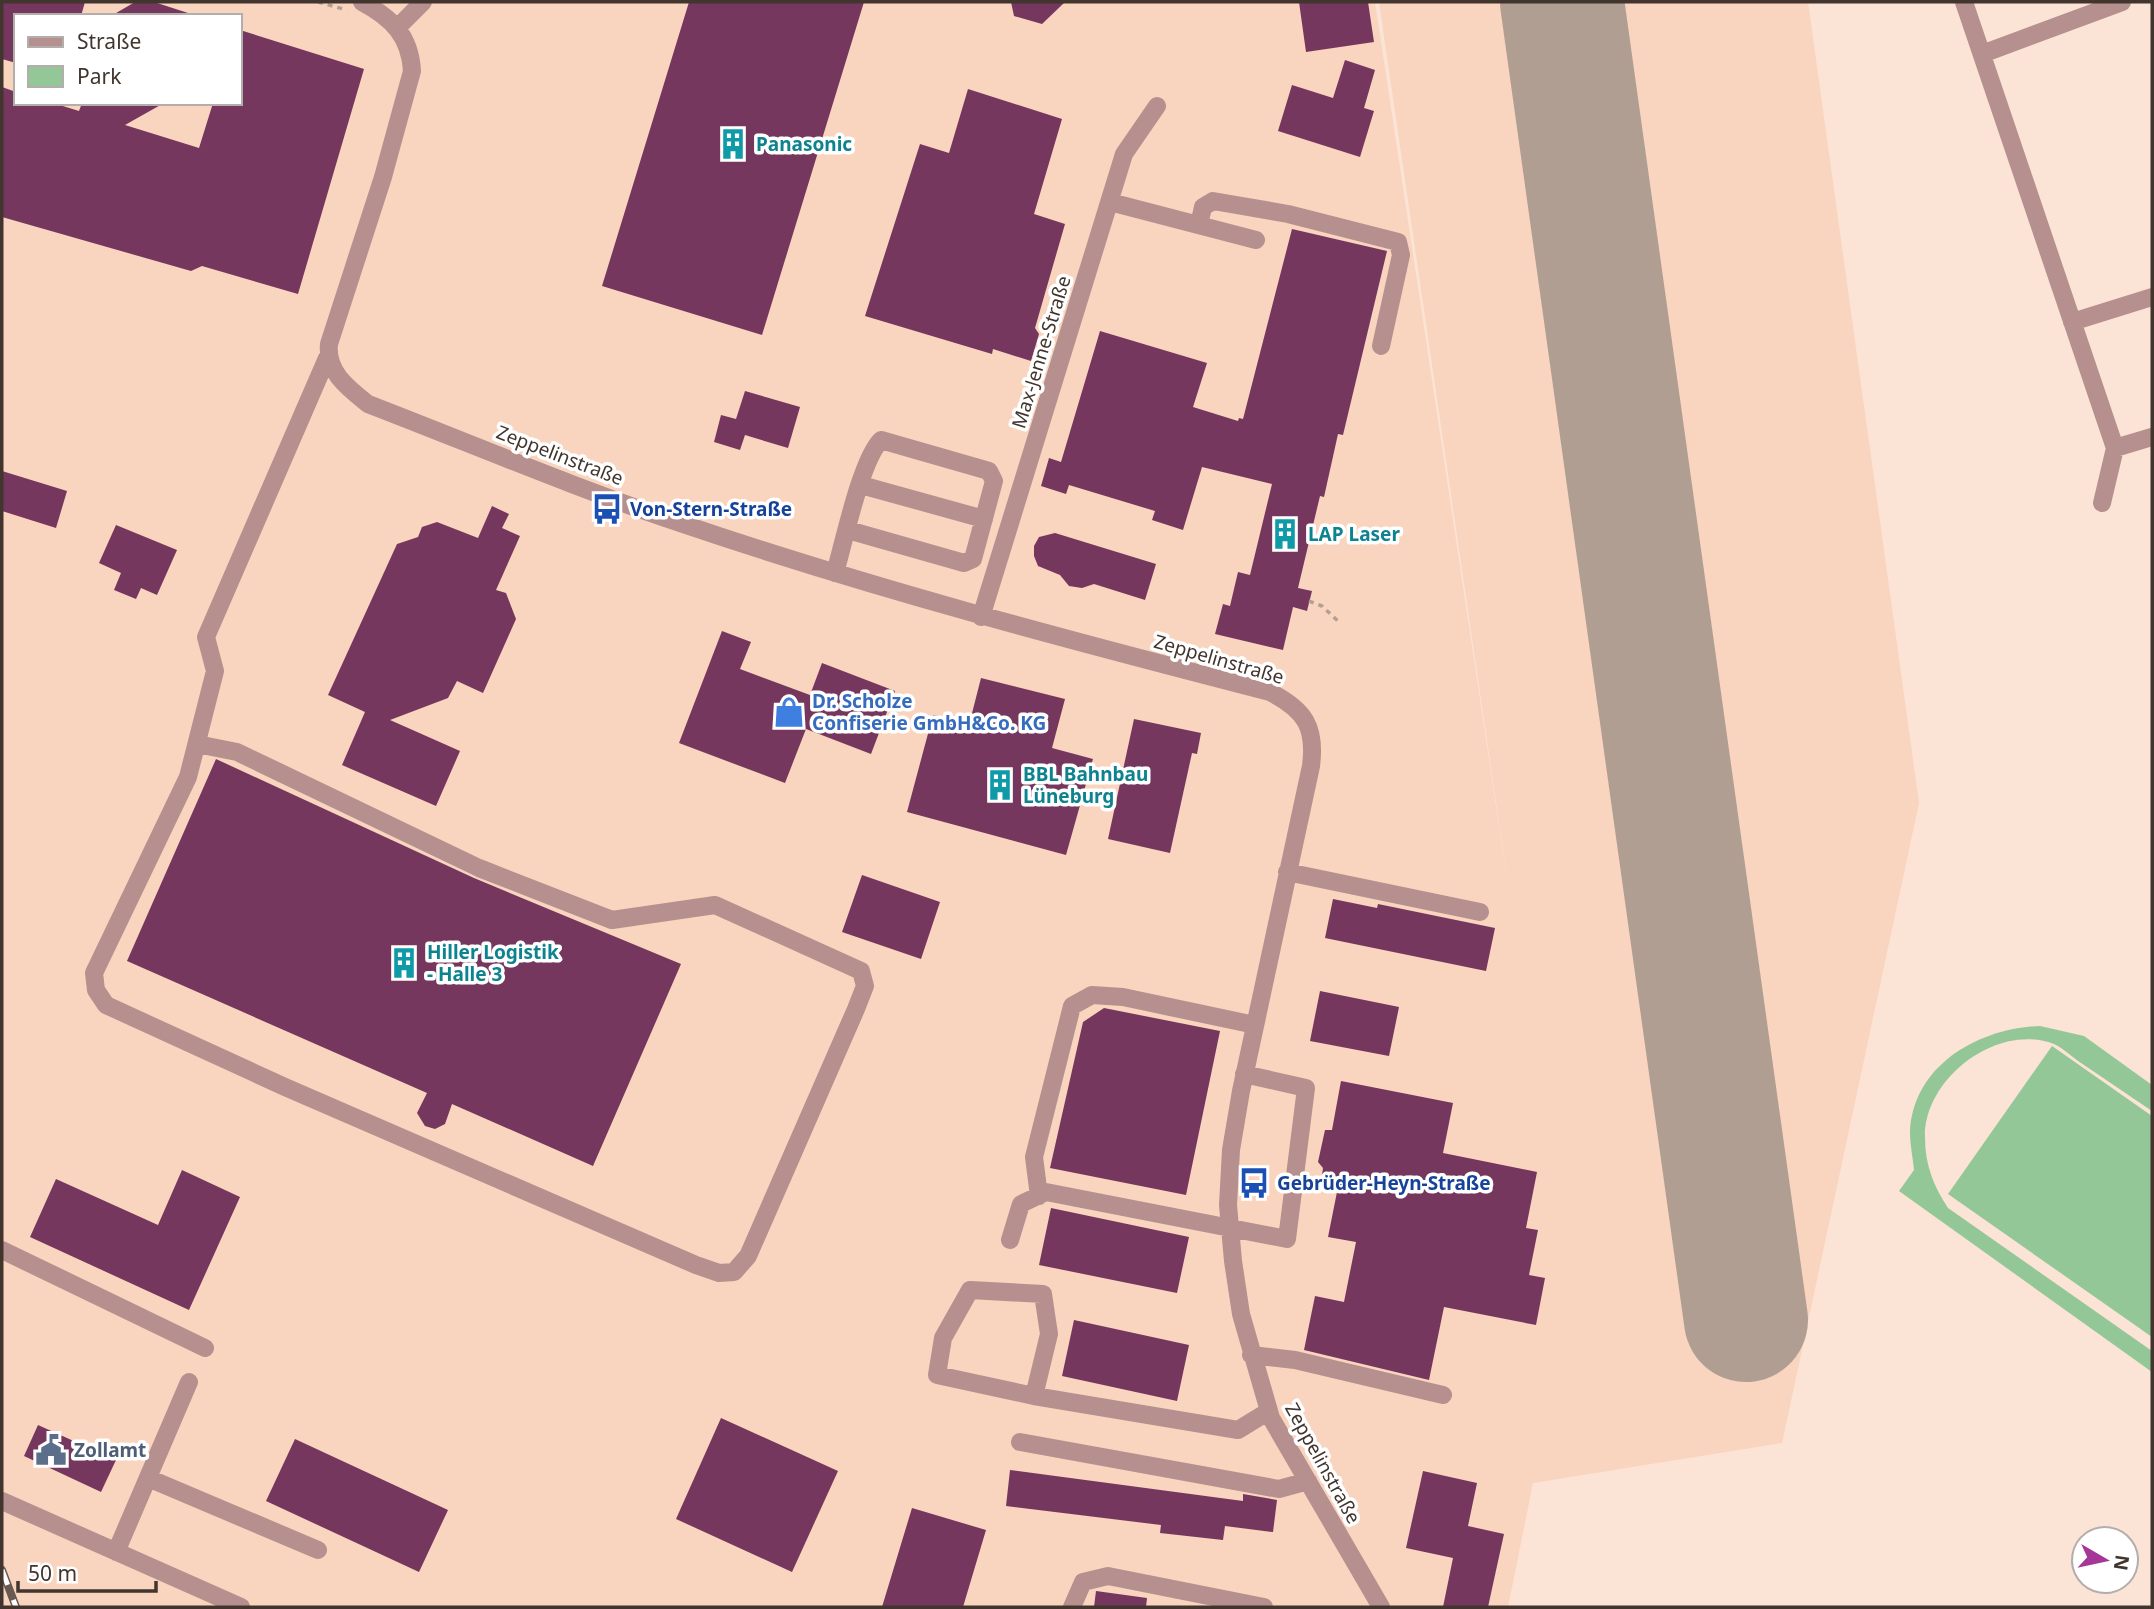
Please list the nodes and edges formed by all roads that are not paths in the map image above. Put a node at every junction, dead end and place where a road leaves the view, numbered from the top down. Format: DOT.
graph roads {
  1 [pos="362,2"];
  2 [pos="423,2"];
  3 [pos="1964,2"];
  4 [pos="2122,2"];
  5 [pos="398,27"];
  6 [pos="1982,54"];
  7 [pos="1157,106"];
  8 [pos="1110,202"];
  9 [pos="1199,225"];
  10 [pos="1256,240"];
  11 [pos="2152,297"];
  12 [pos="2072,322"];
  13 [pos="1381,346"];
  14 [pos="327,358"];
  15 [pos="2152,437"];
  16 [pos="2115,448"];
  17 [pos="861,485"];
  18 [pos="2102,503"];
  19 [pos="984,519"];
  20 [pos="848,530"];
  21 [pos="835,573"];
  22 [pos="982,617"];
  23 [pos="197,744"];
  24 [pos="1287,872"];
  25 [pos="1480,912"];
  26 [pos="1255,1025"];
  27 [pos="1244,1074"];
  28 [pos="1039,1196"];
  29 [pos="1230,1228"];
  30 [pos="1010,1240"];
  31 [pos="2,1250"];
  32 [pos="205,1348"];
  33 [pos="1251,1355"];
  34 [pos="189,1382"];
  35 [pos="1443,1395"];
  36 [pos="1034,1396"];
  37 [pos="1269,1411"];
  38 [pos="1020,1442"];
  39 [pos="148,1478"];
  40 [pos="1308,1481"];
  41 [pos="2,1501"];
  42 [pos="318,1550"];
  43 [pos="116,1552"];
  44 [pos="241,1607"];
  45 [pos="1072,1607"];
  46 [pos="1264,1607"];
  47 [pos="1381,1607"];
  1 -- 5 [label="street"];
  2 -- 5 [label="street"];
  3 -- 6 [label="street"];
  4 -- 6 [label="street"];
  5 -- 14 [label="street"];
  6 -- 12 [label="street"];
  7 -- 8 [label="street, Max-Jenne-Straße"];
  8 -- 9 [label="street"];
  8 -- 22 [label="street, Max-Jenne-Straße"];
  9 -- 10 [label="street"];
  9 -- 13 [label="street"];
  11 -- 12 [label="street"];
  12 -- 16 [label="street"];
  14 -- 21 [label="street, Zeppelinstraße"];
  14 -- 23 [label="street"];
  15 -- 16 [label="street"];
  16 -- 18 [label="street"];
  17 -- 19 [label="street"];
  17 -- 19 [label="street"];
  17 -- 20 [label="street"];
  19 -- 20 [label="street"];
  20 -- 21 [label="street"];
  21 -- 22 [label="street, Zeppelinstraße"];
  22 -- 24 [label="street, Zeppelinstraße"];
  23 -- 23 [label="street"];
  24 -- 25 [label="street"];
  24 -- 26 [label="street, Zeppelinstraße"];
  26 -- 27 [label="street, Zeppelinstraße"];
  26 -- 28 [label="street"];
  27 -- 29 [label="street, Zeppelinstraße"];
  27 -- 29 [label="street"];
  28 -- 29 [label="street"];
  28 -- 30 [label="street"];
  29 -- 33 [label="street, Zeppelinstraße"];
  31 -- 32 [label="street"];
  33 -- 35 [label="street"];
  33 -- 37 [label="street, Zeppelinstraße"];
  34 -- 39 [label="street"];
  36 -- 36 [label="street"];
  36 -- 37 [label="street"];
  37 -- 40 [label="street, Zeppelinstraße"];
  38 -- 40 [label="street"];
  39 -- 42 [label="street"];
  39 -- 43 [label="street"];
  40 -- 47 [label="street, Zeppelinstraße"];
  41 -- 43 [label="street"];
  43 -- 44 [label="street"];
  45 -- 46 [label="street"];
}
